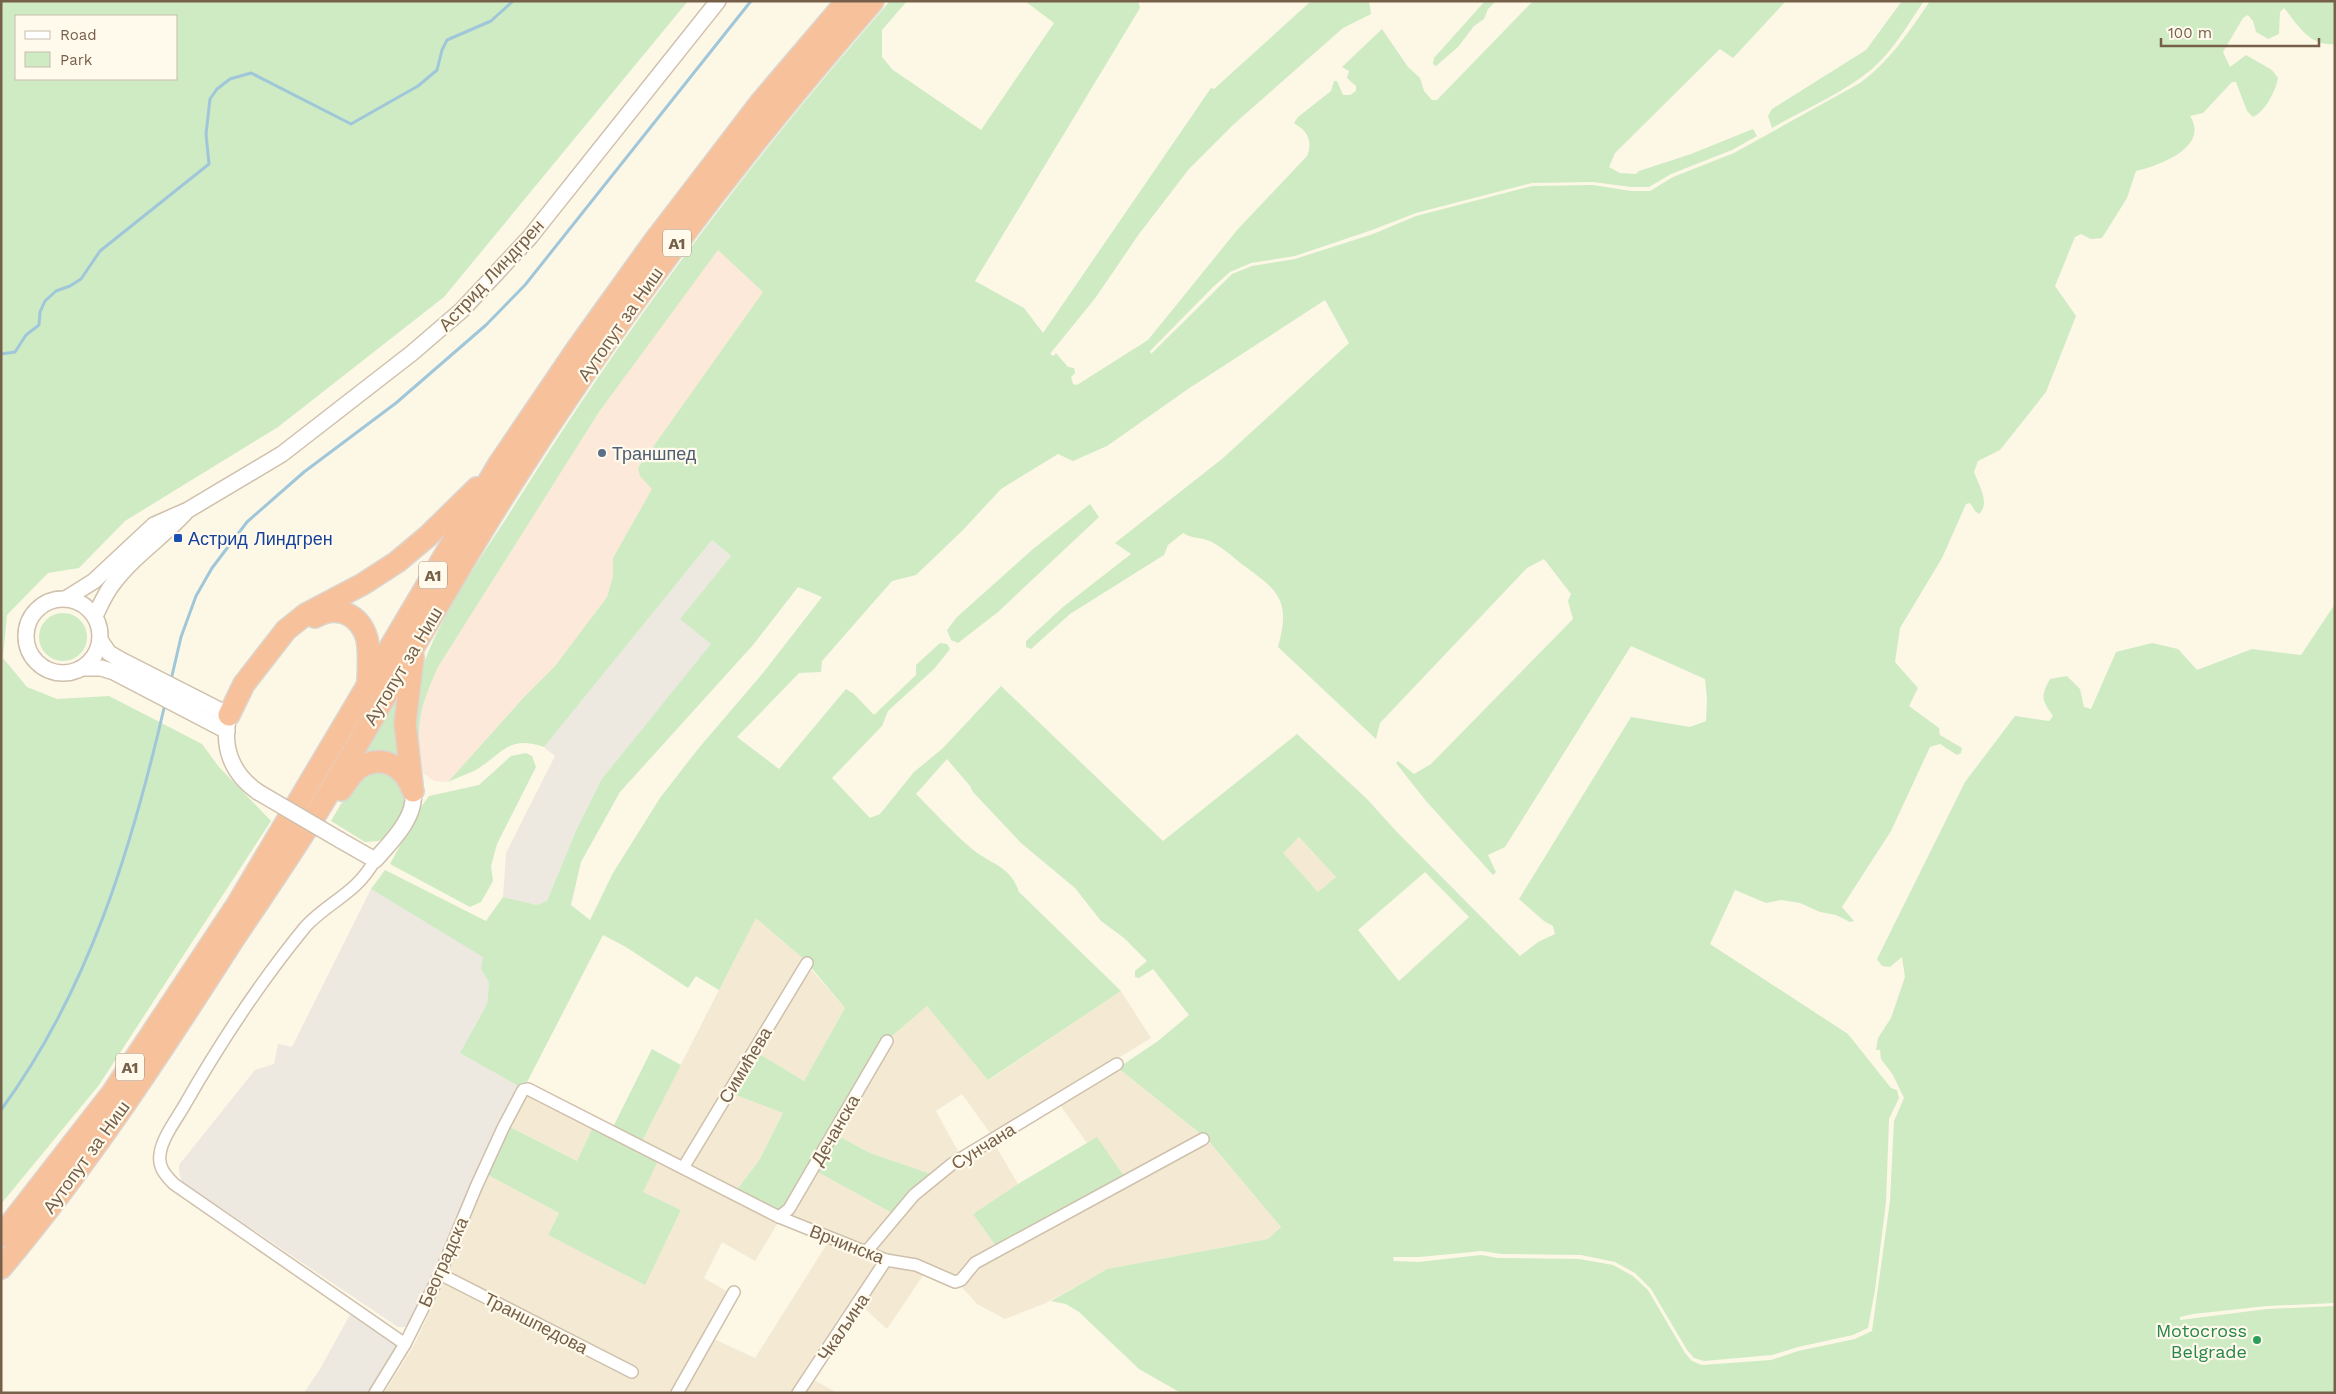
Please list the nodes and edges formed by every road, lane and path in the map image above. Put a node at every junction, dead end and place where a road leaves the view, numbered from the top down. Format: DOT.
graph roads {
  1 [pos="718,1"];
  2 [pos="847,1"];
  3 [pos="873,1"];
  4 [pos="500,464"];
  5 [pos="188,510"];
  6 [pos="67,598"];
  7 [pos="95,616"];
  8 [pos="100,640"];
  9 [pos="415,645"];
  10 [pos="83,668"];
  11 [pos="140,678"];
  12 [pos="368,687"];
  13 [pos="229,719"];
  14 [pos="413,791"];
  15 [pos="375,860"];
  16 [pos="262,895"];
  17 [pos="807,963"];
  18 [pos="887,1041"];
  19 [pos="1117,1064"];
  20 [pos="503,1128"];
  21 [pos="1203,1139"];
  22 [pos="683,1168"];
  23 [pos="780,1217"];
  24 [pos="1,1236"];
  25 [pos="867,1250"];
  26 [pos="886,1260"];
  27 [pos="1,1268"];
  28 [pos="440,1274"];
  29 [pos="734,1292"];
  30 [pos="405,1344"];
  31 [pos="632,1372"];
  32 [pos="376,1393"];
  33 [pos="677,1393"];
  34 [pos="798,1393"];
  1 -- 5 [label="street, Астрид Линдгрен"];
  2 -- 4 [label="highway, Аутопут за Ниш / A1"];
  3 -- 9 [label="highway, Аутопут за Ниш / A1"];
  4 -- 12 [label="highway, Аутопут за Ниш / A1"];
  4 -- 13 [label="highway"];
  5 -- 6 [label="street, Астрид Линдгрен"];
  5 -- 7 [label="street, Астрид Линдгрен"];
  6 -- 7 [label="street"];
  6 -- 10 [label="street"];
  7 -- 8 [label="street"];
  8 -- 10 [label="street"];
  8 -- 11 [label="street"];
  9 -- 14 [label="highway"];
  9 -- 16 [label="highway, Аутопут за Ниш / A1"];
  10 -- 11 [label="street"];
  11 -- 13 [label="street"];
  12 -- 13 [label="highway"];
  12 -- 24 [label="highway, Аутопут за Ниш / A1"];
  13 -- 15 [label="street, bridge"];
  14 -- 15 [label="street"];
  14 -- 16 [label="highway"];
  15 -- 30 [label="street"];
  16 -- 27 [label="highway, Аутопут за Ниш / A1"];
  17 -- 22 [label="street, Симићева"];
  18 -- 23 [label="street, Дечанска"];
  19 -- 25 [label="street, Сунчана"];
  20 -- 22 [label="street, Врчинска"];
  20 -- 28 [label="street, Београдска"];
  21 -- 26 [label="street, Врчинска"];
  22 -- 23 [label="street, Врчинска"];
  23 -- 25 [label="street, Врчинска"];
  25 -- 26 [label="street, Врчинска"];
  26 -- 34 [label="street, Чкаљина"];
  28 -- 30 [label="street, Београдска"];
  28 -- 31 [label="street, Траншпедова"];
  29 -- 33 [label="street"];
  30 -- 32 [label="street, Београдска"];
}
